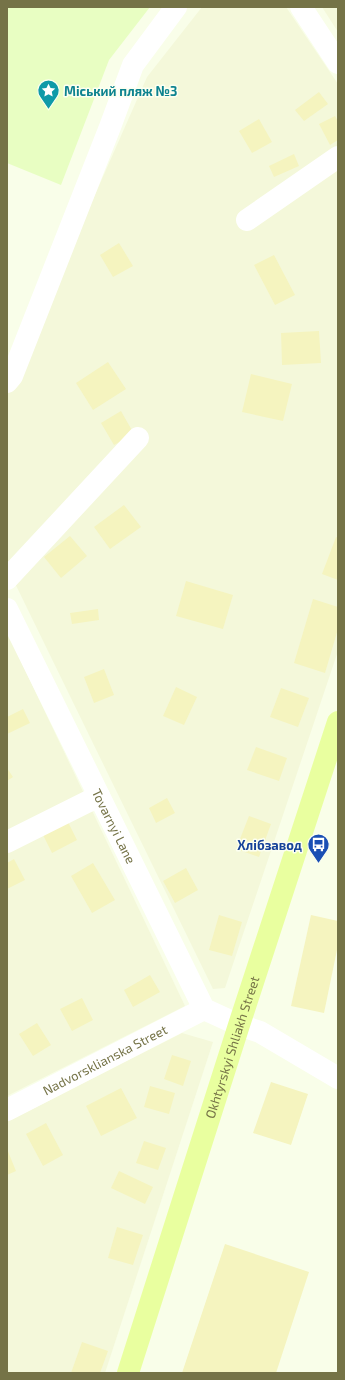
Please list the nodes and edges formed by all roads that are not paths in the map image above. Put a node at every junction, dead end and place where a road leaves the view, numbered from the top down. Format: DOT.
graph roads {
  1 [pos="176,7"];
  2 [pos="301,7"];
  3 [pos="338,63"];
  4 [pos="338,157"];
  5 [pos="247,220"];
  6 [pos="7,382"];
  7 [pos="138,438"];
  8 [pos="7,579"];
  9 [pos="7,609"];
  10 [pos="338,722"];
  11 [pos="99,796"];
  12 [pos="7,842"];
  13 [pos="204,1009"];
  14 [pos="239,1025"];
  15 [pos="338,1078"];
  16 [pos="7,1110"];
  17 [pos="128,1373"];
  1 -- 6 [label="street"];
  2 -- 3 [label="street"];
  4 -- 5 [label="street"];
  7 -- 8 [label="street"];
  9 -- 11 [label="street, Tovarnyi Lane"];
  10 -- 14 [label="main road, Okhtyrskyi Shliakh Street"];
  11 -- 12 [label="street"];
  11 -- 13 [label="street, Tovarnyi Lane"];
  13 -- 14 [label="street"];
  13 -- 16 [label="street, Nadvorsklianska Street"];
  14 -- 15 [label="street"];
  14 -- 17 [label="main road, Okhtyrskyi Shliakh Street"];
}
